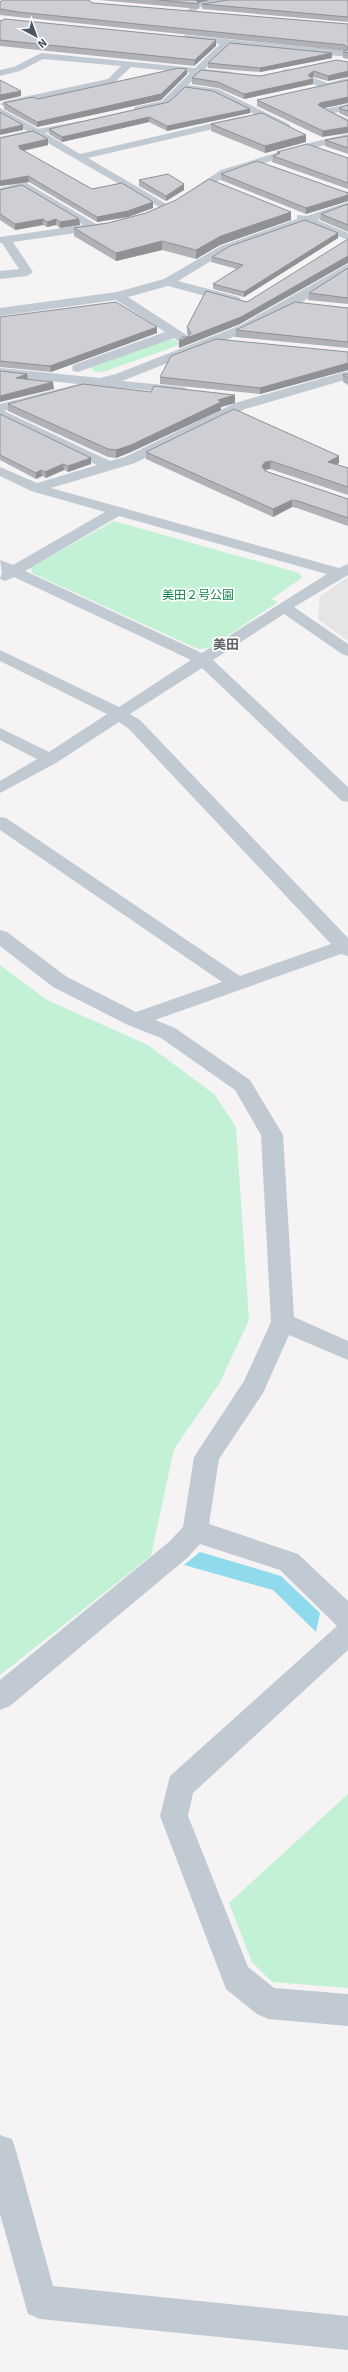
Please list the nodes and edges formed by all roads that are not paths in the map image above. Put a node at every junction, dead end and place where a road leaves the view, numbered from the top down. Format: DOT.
graph roads {
  1 [pos="234,0"];
  2 [pos="205,13"];
  3 [pos="176,37"];
  4 [pos="227,42"];
  5 [pos="348,54"];
  6 [pos="330,62"];
  7 [pos="348,63"];
  8 [pos="129,64"];
  9 [pos="308,67"];
  10 [pos="198,70"];
  11 [pos="286,72"];
  12 [pos="0,73"];
  13 [pos="273,74"];
  14 [pos="237,75"];
  15 [pos="348,81"];
  16 [pos="327,86"];
  17 [pos="181,87"];
  18 [pos="304,91"];
  19 [pos="257,101"];
  20 [pos="0,105"];
  21 [pos="241,105"];
  22 [pos="348,107"];
  23 [pos="0,111"];
  24 [pos="128,112"];
  25 [pos="262,115"];
  26 [pos="90,120"];
  27 [pos="348,123"];
  28 [pos="295,130"];
  29 [pos="37,132"];
  30 [pos="348,137"];
  31 [pos="0,140"];
  32 [pos="308,141"];
  33 [pos="328,153"];
  34 [pos="79,157"];
  35 [pos="256,161"];
  36 [pos="277,169"];
  37 [pos="210,182"];
  38 [pos="224,187"];
  39 [pos="0,191"];
  40 [pos="173,205"];
  41 [pos="348,205"];
  42 [pos="288,212"];
  43 [pos="156,213"];
  44 [pos="308,219"];
  45 [pos="118,223"];
  46 [pos="93,227"];
  47 [pos="4,236"];
  48 [pos="345,240"];
  49 [pos="348,268"];
  50 [pos="0,275"];
  51 [pos="168,282"];
  52 [pos="118,296"];
  53 [pos="246,303"];
  54 [pos="292,303"];
  55 [pos="313,306"];
  56 [pos="0,312"];
  57 [pos="175,333"];
  58 [pos="216,340"];
  59 [pos="239,342"];
  60 [pos="196,348"];
  61 [pos="78,368"];
  62 [pos="0,372"];
  63 [pos="23,374"];
  64 [pos="348,375"];
  65 [pos="98,382"];
  66 [pos="0,386"];
  67 [pos="199,393"];
  68 [pos="230,396"];
  69 [pos="261,400"];
  70 [pos="0,408"];
  71 [pos="0,414"];
  72 [pos="109,466"];
  73 [pos="0,471"];
  74 [pos="36,488"];
  75 [pos="119,510"];
  76 [pos="4,571"];
  77 [pos="344,571"];
  78 [pos="284,607"];
  79 [pos="348,651"];
  80 [pos="0,655"];
  81 [pos="202,660"];
  82 [pos="119,713"];
  83 [pos="0,733"];
  84 [pos="50,759"];
  85 [pos="0,788"];
  86 [pos="348,797"];
  87 [pos="0,822"];
  88 [pos="0,936"];
  89 [pos="347,947"];
  90 [pos="237,983"];
  91 [pos="135,1020"];
  92 [pos="283,1322"];
  93 [pos="348,1351"];
  94 [pos="195,1531"];
  95 [pos="348,1619"];
  96 [pos="348,1634"];
  97 [pos="0,1697"];
  98 [pos="348,2010"];
  99 [pos="0,2151"];
  100 [pos="348,2333"];
  1 -- 2 [label="street"];
  3 -- 4 [label="street"];
  4 -- 5 [label="street"];
  4 -- 10 [label="street"];
  6 -- 7 [label="street"];
  8 -- 10 [label="street"];
  8 -- 12 [label="street"];
  8 -- 20 [label="street"];
  9 -- 11 [label="street"];
  10 -- 14 [label="street"];
  10 -- 17 [label="street"];
  11 -- 13 [label="street"];
  11 -- 16 [label="street"];
  15 -- 16 [label="street"];
  16 -- 18 [label="street"];
  17 -- 21 [label="street"];
  17 -- 24 [label="street"];
  19 -- 21 [label="street"];
  21 -- 25 [label="street"];
  22 -- 27 [label="street"];
  23 -- 29 [label="street"];
  25 -- 28 [label="street"];
  25 -- 34 [label="street"];
  26 -- 29 [label="street"];
  29 -- 31 [label="street"];
  29 -- 34 [label="street"];
  30 -- 32 [label="street"];
  32 -- 33 [label="street"];
  32 -- 35 [label="street"];
  34 -- 40 [label="street"];
  35 -- 36 [label="street"];
  35 -- 37 [label="street"];
  37 -- 38 [label="street"];
  37 -- 40 [label="street"];
  39 -- 46 [label="street"];
  40 -- 43 [label="street"];
  41 -- 44 [label="street"];
  42 -- 44 [label="street"];
  44 -- 48 [label="street"];
  44 -- 51 [label="street"];
  45 -- 46 [label="street"];
  46 -- 47 [label="street"];
  47 -- 50 [label="street"];
  49 -- 54 [label="street"];
  51 -- 52 [label="street"];
  51 -- 53 [label="street"];
  52 -- 56 [label="street"];
  52 -- 57 [label="street"];
  54 -- 55 [label="street"];
  54 -- 58 [label="street"];
  57 -- 60 [label="street"];
  57 -- 61 [label="street"];
  58 -- 59 [label="street"];
  58 -- 60 [label="street"];
  60 -- 65 [label="street"];
  62 -- 63 [label="street"];
  63 -- 65 [label="street"];
  63 -- 66 [label="street"];
  64 -- 69 [label="street"];
  65 -- 67 [label="street"];
  65 -- 70 [label="street"];
  68 -- 69 [label="street"];
  69 -- 72 [label="street"];
  71 -- 72 [label="street"];
  72 -- 74 [label="street"];
  73 -- 74 [label="street"];
  74 -- 75 [label="street"];
  75 -- 76 [label="street"];
  75 -- 77 [label="street"];
  76 -- 81 [label="street"];
  77 -- 78 [label="street"];
  78 -- 79 [label="street"];
  78 -- 81 [label="street"];
  80 -- 82 [label="street"];
  81 -- 82 [label="street"];
  81 -- 86 [label="street"];
  82 -- 84 [label="street"];
  82 -- 89 [label="street"];
  83 -- 84 [label="street"];
  84 -- 85 [label="street"];
  87 -- 90 [label="street"];
  88 -- 91 [label="street"];
  89 -- 90 [label="street"];
  90 -- 91 [label="street"];
  91 -- 92 [label="street"];
  92 -- 93 [label="street"];
  92 -- 94 [label="street"];
  94 -- 95 [label="street"];
  94 -- 97 [label="street"];
  96 -- 98 [label="street"];
  99 -- 100 [label="street"];
}
